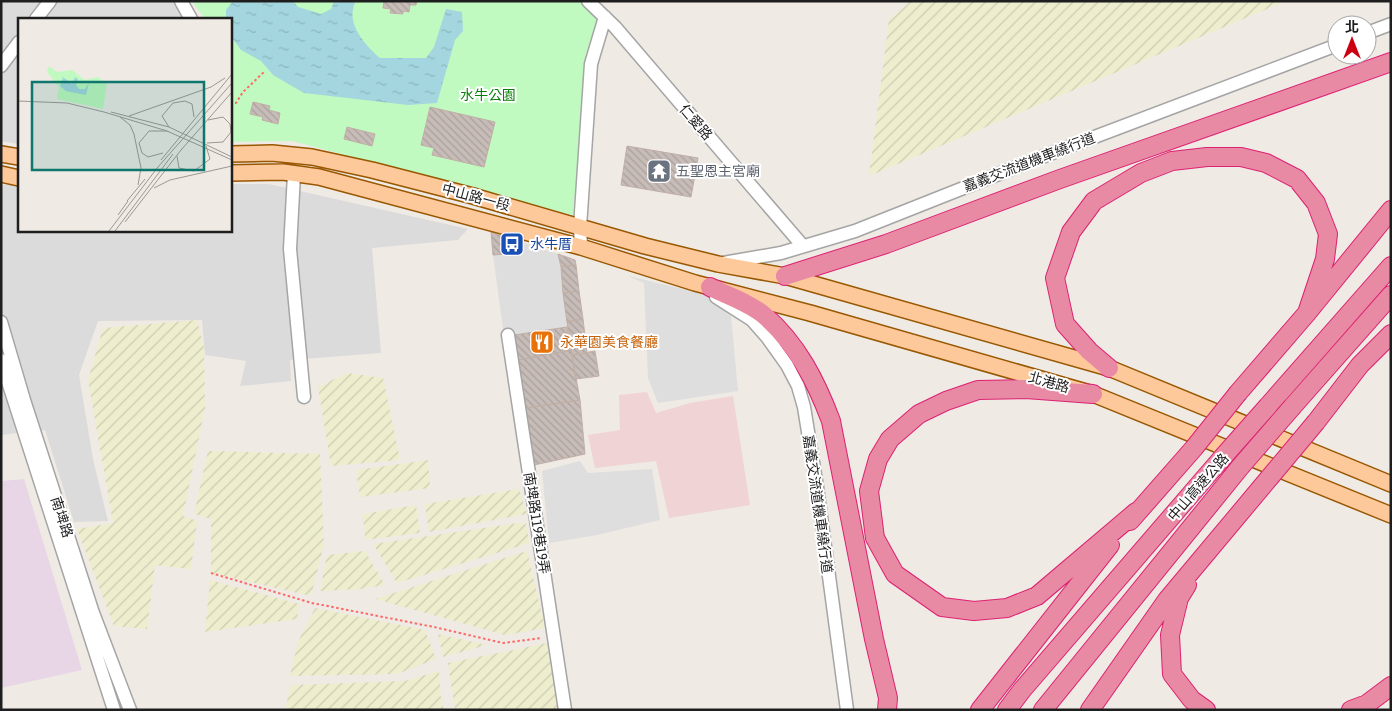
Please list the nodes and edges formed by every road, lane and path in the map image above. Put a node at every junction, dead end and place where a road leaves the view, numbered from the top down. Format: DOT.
graph roads {
  1 [pos="50,1"];
  2 [pos="181,1"];
  3 [pos="588,1"];
  4 [pos="605,17"];
  5 [pos="37,18"];
  6 [pos="190,18"];
  7 [pos="1391,24"];
  8 [pos="1377,29"];
  9 [pos="18,44"];
  10 [pos="1327,49"];
  11 [pos="1,51"];
  12 [pos="1391,62"];
  13 [pos="1,66"];
  14 [pos="264,72"];
  15 [pos="231,103"];
  16 [pos="1,154"];
  17 [pos="231,154"];
  18 [pos="18,157"];
  19 [pos="231,173"];
  20 [pos="1,174"];
  21 [pos="294,174"];
  22 [pos="18,178"];
  23 [pos="1391,210"];
  24 [pos="580,227"];
  25 [pos="802,246"];
  26 [pos="581,247"];
  27 [pos="718,264"];
  28 [pos="1391,266"];
  29 [pos="785,276"];
  30 [pos="703,285"];
  31 [pos="1391,295"];
  32 [pos="1307,313"];
  33 [pos="1,322"];
  34 [pos="1391,334"];
  35 [pos="508,335"];
  36 [pos="1391,339"];
  37 [pos="1,360"];
  38 [pos="1360,365"];
  39 [pos="1109,368"];
  40 [pos="1093,394"];
  41 [pos="304,397"];
  42 [pos="1391,484"];
  43 [pos="1136,512"];
  44 [pos="1391,515"];
  45 [pos="1206,552"];
  46 [pos="211,573"];
  47 [pos="554,636"];
  48 [pos="1391,686"];
  49 [pos="114,710"];
  50 [pos="130,710"];
  51 [pos="565,710"];
  52 [pos="846,710"];
  53 [pos="888,710"];
  54 [pos="980,710"];
  55 [pos="1007,710"];
  56 [pos="1043,710"];
  57 [pos="1090,710"];
  58 [pos="1206,710"];
  59 [pos="1351,710"];
  1 -- 5 [label="street"];
  2 -- 6 [label="street"];
  3 -- 4 [label="street, 仁愛路"];
  4 -- 24 [label="street"];
  4 -- 25 [label="street, 仁愛路"];
  7 -- 8 [label="street"];
  9 -- 11 [label="street"];
  9 -- 13 [label="street"];
  10 -- 25 [label="street, 嘉義交流道機車繞行道"];
  12 -- 29 [label="highway"];
  14 -- 15 [label="path"];
  16 -- 18 [label="main road"];
  17 -- 24 [label="main road, 中山路一段"];
  19 -- 21 [label="main road, 中山路一段"];
  20 -- 22 [label="main road"];
  21 -- 26 [label="main road, 中山路一段"];
  21 -- 41 [label="street"];
  23 -- 32 [label="highway"];
  24 -- 26 [label="street"];
  24 -- 27 [label="main road, 中山路一段"];
  25 -- 27 [label="street, 嘉義交流道機車繞行道"];
  26 -- 30 [label="main road, 中山路一段"];
  27 -- 29 [label="main road"];
  28 -- 55 [label="highway, 中山高速公路, bridge"];
  29 -- 39 [label="main road"];
  30 -- 40 [label="main road, 北港路"];
  30 -- 52 [label="street, 嘉義交流道機車繞行道"];
  30 -- 53 [label="highway"];
  31 -- 56 [label="highway, 中山高速公路, bridge"];
  32 -- 39 [label="highway"];
  32 -- 43 [label="highway, bridge"];
  33 -- 50 [label="street, 南埤路"];
  34 -- 38 [label="highway"];
  35 -- 47 [label="street, 南埤路119巷19弄"];
  36 -- 38 [label="highway"];
  37 -- 49 [label="street, 南埤路"];
  38 -- 45 [label="highway, bridge"];
  39 -- 42 [label="main road"];
  40 -- 43 [label="highway"];
  40 -- 44 [label="main road, 北港路"];
  43 -- 54 [label="highway"];
  45 -- 57 [label="highway"];
  45 -- 58 [label="highway"];
  46 -- 47 [label="path"];
  47 -- 51 [label="street, 南埤路119巷19弄"];
  48 -- 59 [label="highway"];
}
